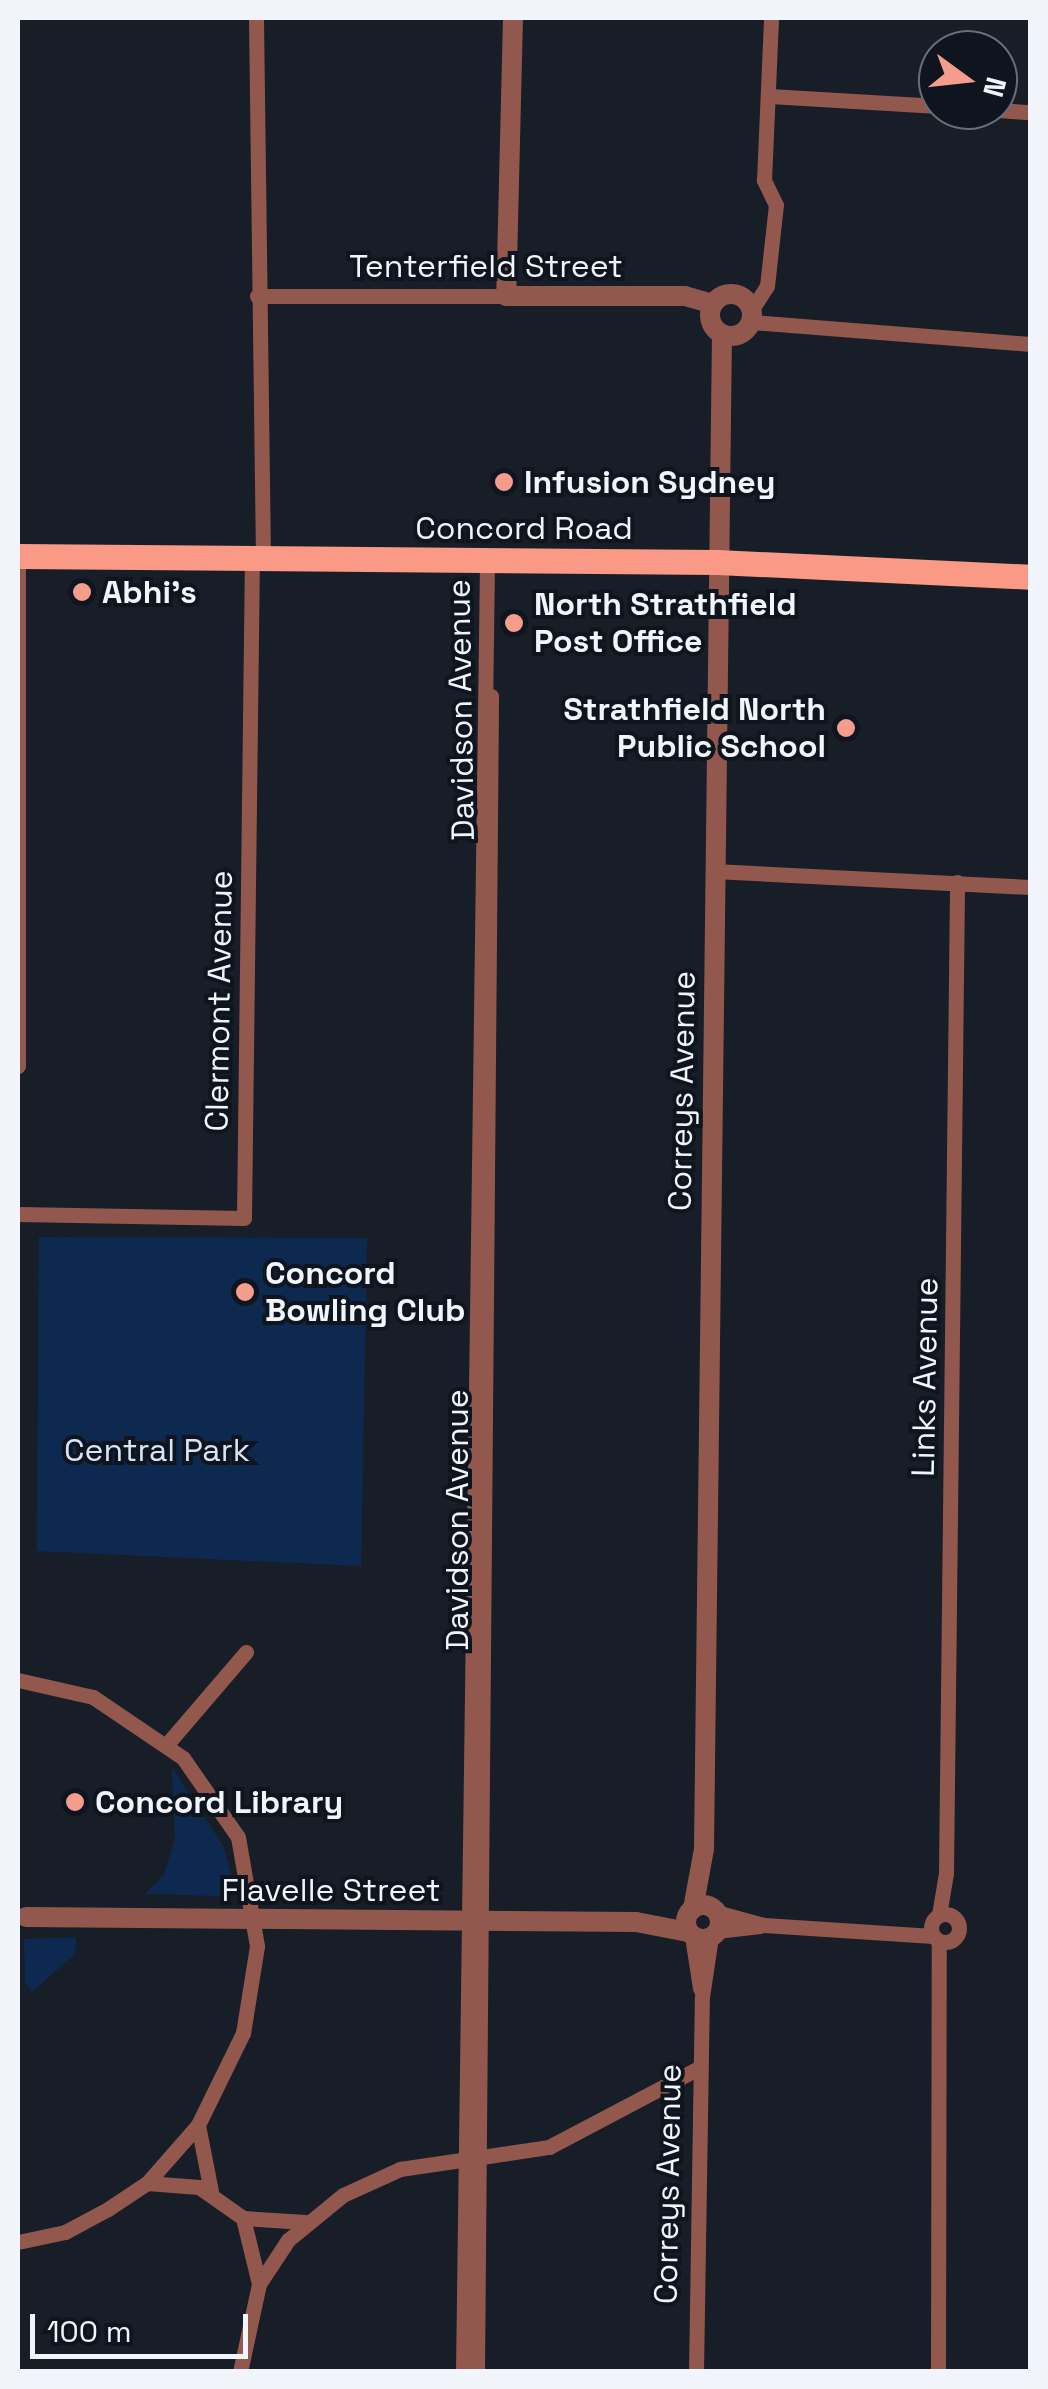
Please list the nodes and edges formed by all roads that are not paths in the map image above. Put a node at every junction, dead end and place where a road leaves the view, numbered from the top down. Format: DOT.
graph roads {
  1 [pos="256,18"];
  2 [pos="513,18"];
  3 [pos="771,18"];
  4 [pos="770,96"];
  5 [pos="918,105"];
  6 [pos="257,296"];
  7 [pos="506,296"];
  8 [pos="714,304"];
  9 [pos="751,315"];
  10 [pos="722,334"];
  11 [pos="1030,344"];
  12 [pos="18,556"];
  13 [pos="258,557"];
  14 [pos="487,560"];
  15 [pos="717,562"];
  16 [pos="18,569"];
  17 [pos="1030,577"];
  18 [pos="714,871"];
  19 [pos="957,882"];
  20 [pos="1030,887"];
  21 [pos="18,1066"];
  22 [pos="18,1214"];
  23 [pos="246,1652"];
  24 [pos="18,1680"];
  25 [pos="168,1743"];
  26 [pos="20,1916"];
  27 [pos="257,1919"];
  28 [pos="474,1921"];
  29 [pos="702,1922"];
  30 [pos="942,1928"];
  31 [pos="699,2068"];
  32 [pos="198,2125"];
  33 [pos="473,2159"];
  34 [pos="146,2183"];
  35 [pos="210,2192"];
  36 [pos="243,2218"];
  37 [pos="305,2222"];
  38 [pos="18,2242"];
  39 [pos="259,2284"];
  40 [pos="240,2372"];
  41 [pos="463,2372"];
  42 [pos="478,2372"];
  43 [pos="696,2372"];
  44 [pos="938,2372"];
  1 -- 6 [label="street"];
  2 -- 7 [label="street"];
  3 -- 4 [label="street"];
  4 -- 5 [label="street"];
  4 -- 9 [label="street"];
  6 -- 7 [label="street, Tenterfield Street"];
  6 -- 13 [label="street"];
  7 -- 8 [label="street, Tenterfield Street"];
  8 -- 9 [label="street"];
  8 -- 10 [label="street"];
  9 -- 10 [label="street"];
  9 -- 11 [label="street"];
  10 -- 15 [label="street, Correys Avenue"];
  12 -- 13 [label="main road, Concord Road"];
  13 -- 14 [label="main road, Concord Road"];
  13 -- 22 [label="street, Clermont Avenue"];
  14 -- 15 [label="main road, Concord Road"];
  14 -- 28 [label="street, Davidson Avenue"];
  15 -- 17 [label="main road, Concord Road"];
  15 -- 18 [label="street, Correys Avenue"];
  16 -- 21 [label="street"];
  18 -- 19 [label="street"];
  18 -- 29 [label="street, Correys Avenue"];
  19 -- 20 [label="street"];
  19 -- 30 [label="street, Links Avenue"];
  23 -- 25 [label="street"];
  24 -- 25 [label="street"];
  25 -- 27 [label="street"];
  26 -- 27 [label="street, Flavelle Street"];
  27 -- 28 [label="street, Flavelle Street"];
  27 -- 32 [label="street"];
  28 -- 29 [label="street, Flavelle Street"];
  28 -- 33 [label="street, Davidson Avenue"];
  29 -- 30 [label="street, Flavelle Street"];
  29 -- 31 [label="street, Correys Avenue"];
  30 -- 44 [label="street, Links Avenue"];
  31 -- 33 [label="street"];
  31 -- 43 [label="street, Correys Avenue"];
  32 -- 34 [label="street"];
  32 -- 35 [label="street"];
  33 -- 37 [label="street"];
  33 -- 41 [label="street, Davidson Avenue"];
  33 -- 42 [label="street, Davidson Avenue"];
  34 -- 35 [label="street"];
  34 -- 38 [label="street"];
  35 -- 36 [label="street"];
  36 -- 37 [label="street"];
  36 -- 39 [label="street"];
  37 -- 39 [label="street"];
  39 -- 40 [label="street"];
}
